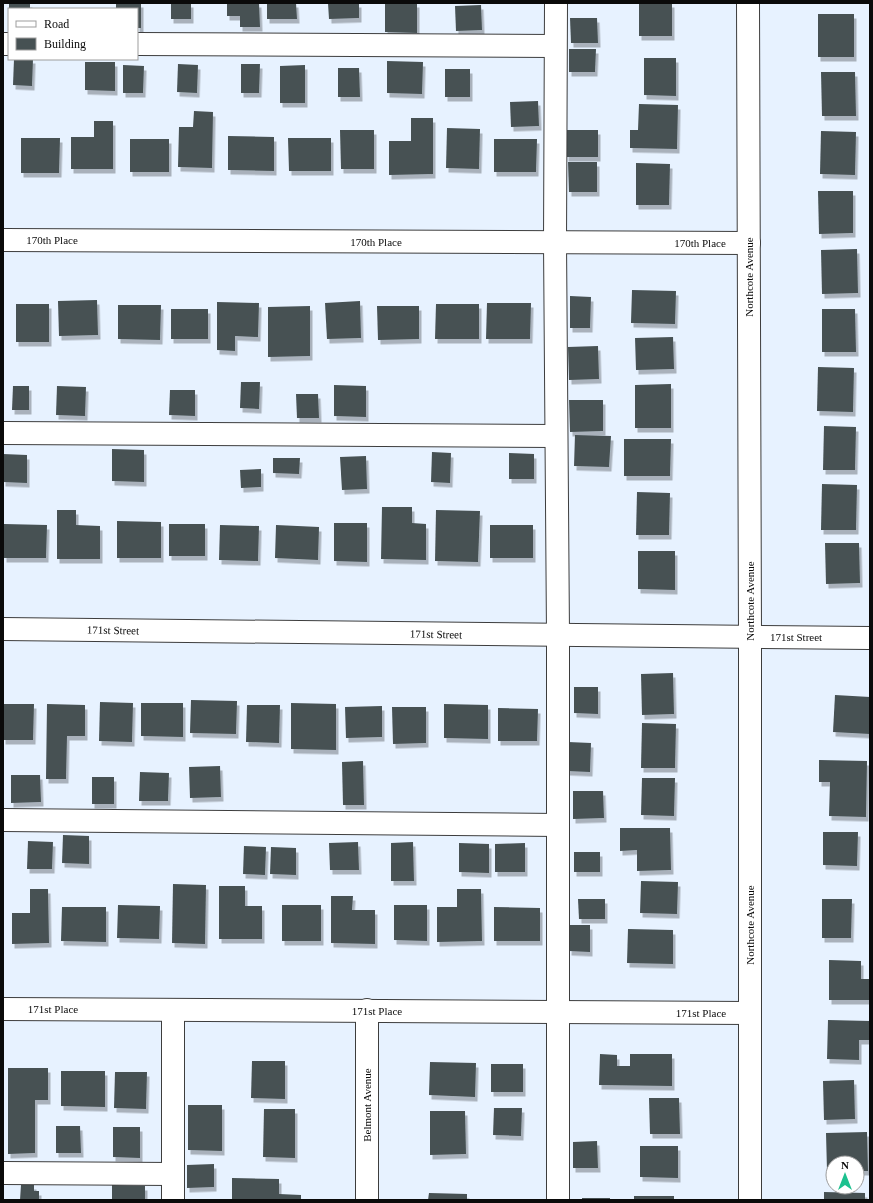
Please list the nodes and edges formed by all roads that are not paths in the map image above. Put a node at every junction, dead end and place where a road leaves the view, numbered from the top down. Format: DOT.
graph roads {
  1 [pos="556,3"];
  2 [pos="748,3"];
  3 [pos="138,44"];
  4 [pos="555,46"];
  5 [pos="3,240"];
  6 [pos="555,242"];
  7 [pos="749,243"];
  8 [pos="3,433"];
  9 [pos="556,436"];
  10 [pos="3,629"];
  11 [pos="558,635"];
  12 [pos="750,637"];
  13 [pos="870,638"];
  14 [pos="3,820"];
  15 [pos="558,825"];
  16 [pos="3,1009"];
  17 [pos="174,1010"];
  18 [pos="366,1010"];
  19 [pos="558,1012"];
  20 [pos="750,1013"];
  21 [pos="3,1173"];
  22 [pos="173,1174"];
  23 [pos="173,1200"];
  24 [pos="367,1200"];
  25 [pos="558,1200"];
  26 [pos="750,1200"];
  1 -- 4 [label="street"];
  2 -- 7 [label="street, Northcote Avenue"];
  3 -- 4 [label="street"];
  4 -- 6 [label="street"];
  5 -- 6 [label="street, 170th Place"];
  6 -- 7 [label="street, 170th Place"];
  6 -- 9 [label="street"];
  7 -- 12 [label="street, Northcote Avenue"];
  8 -- 9 [label="street"];
  9 -- 11 [label="street"];
  10 -- 11 [label="street, 171st Street"];
  11 -- 12 [label="street, 171st Street"];
  11 -- 15 [label="street"];
  12 -- 13 [label="street, 171st Street"];
  12 -- 20 [label="street, Northcote Avenue"];
  14 -- 15 [label="street"];
  15 -- 19 [label="street"];
  16 -- 17 [label="street, 171st Place"];
  17 -- 18 [label="street, 171st Place"];
  17 -- 22 [label="street"];
  18 -- 19 [label="street, 171st Place"];
  18 -- 24 [label="street, Belmont Avenue"];
  19 -- 20 [label="street, 171st Place"];
  19 -- 25 [label="street"];
  20 -- 26 [label="street, Northcote Avenue"];
  21 -- 22 [label="street"];
  22 -- 23 [label="street"];
}
